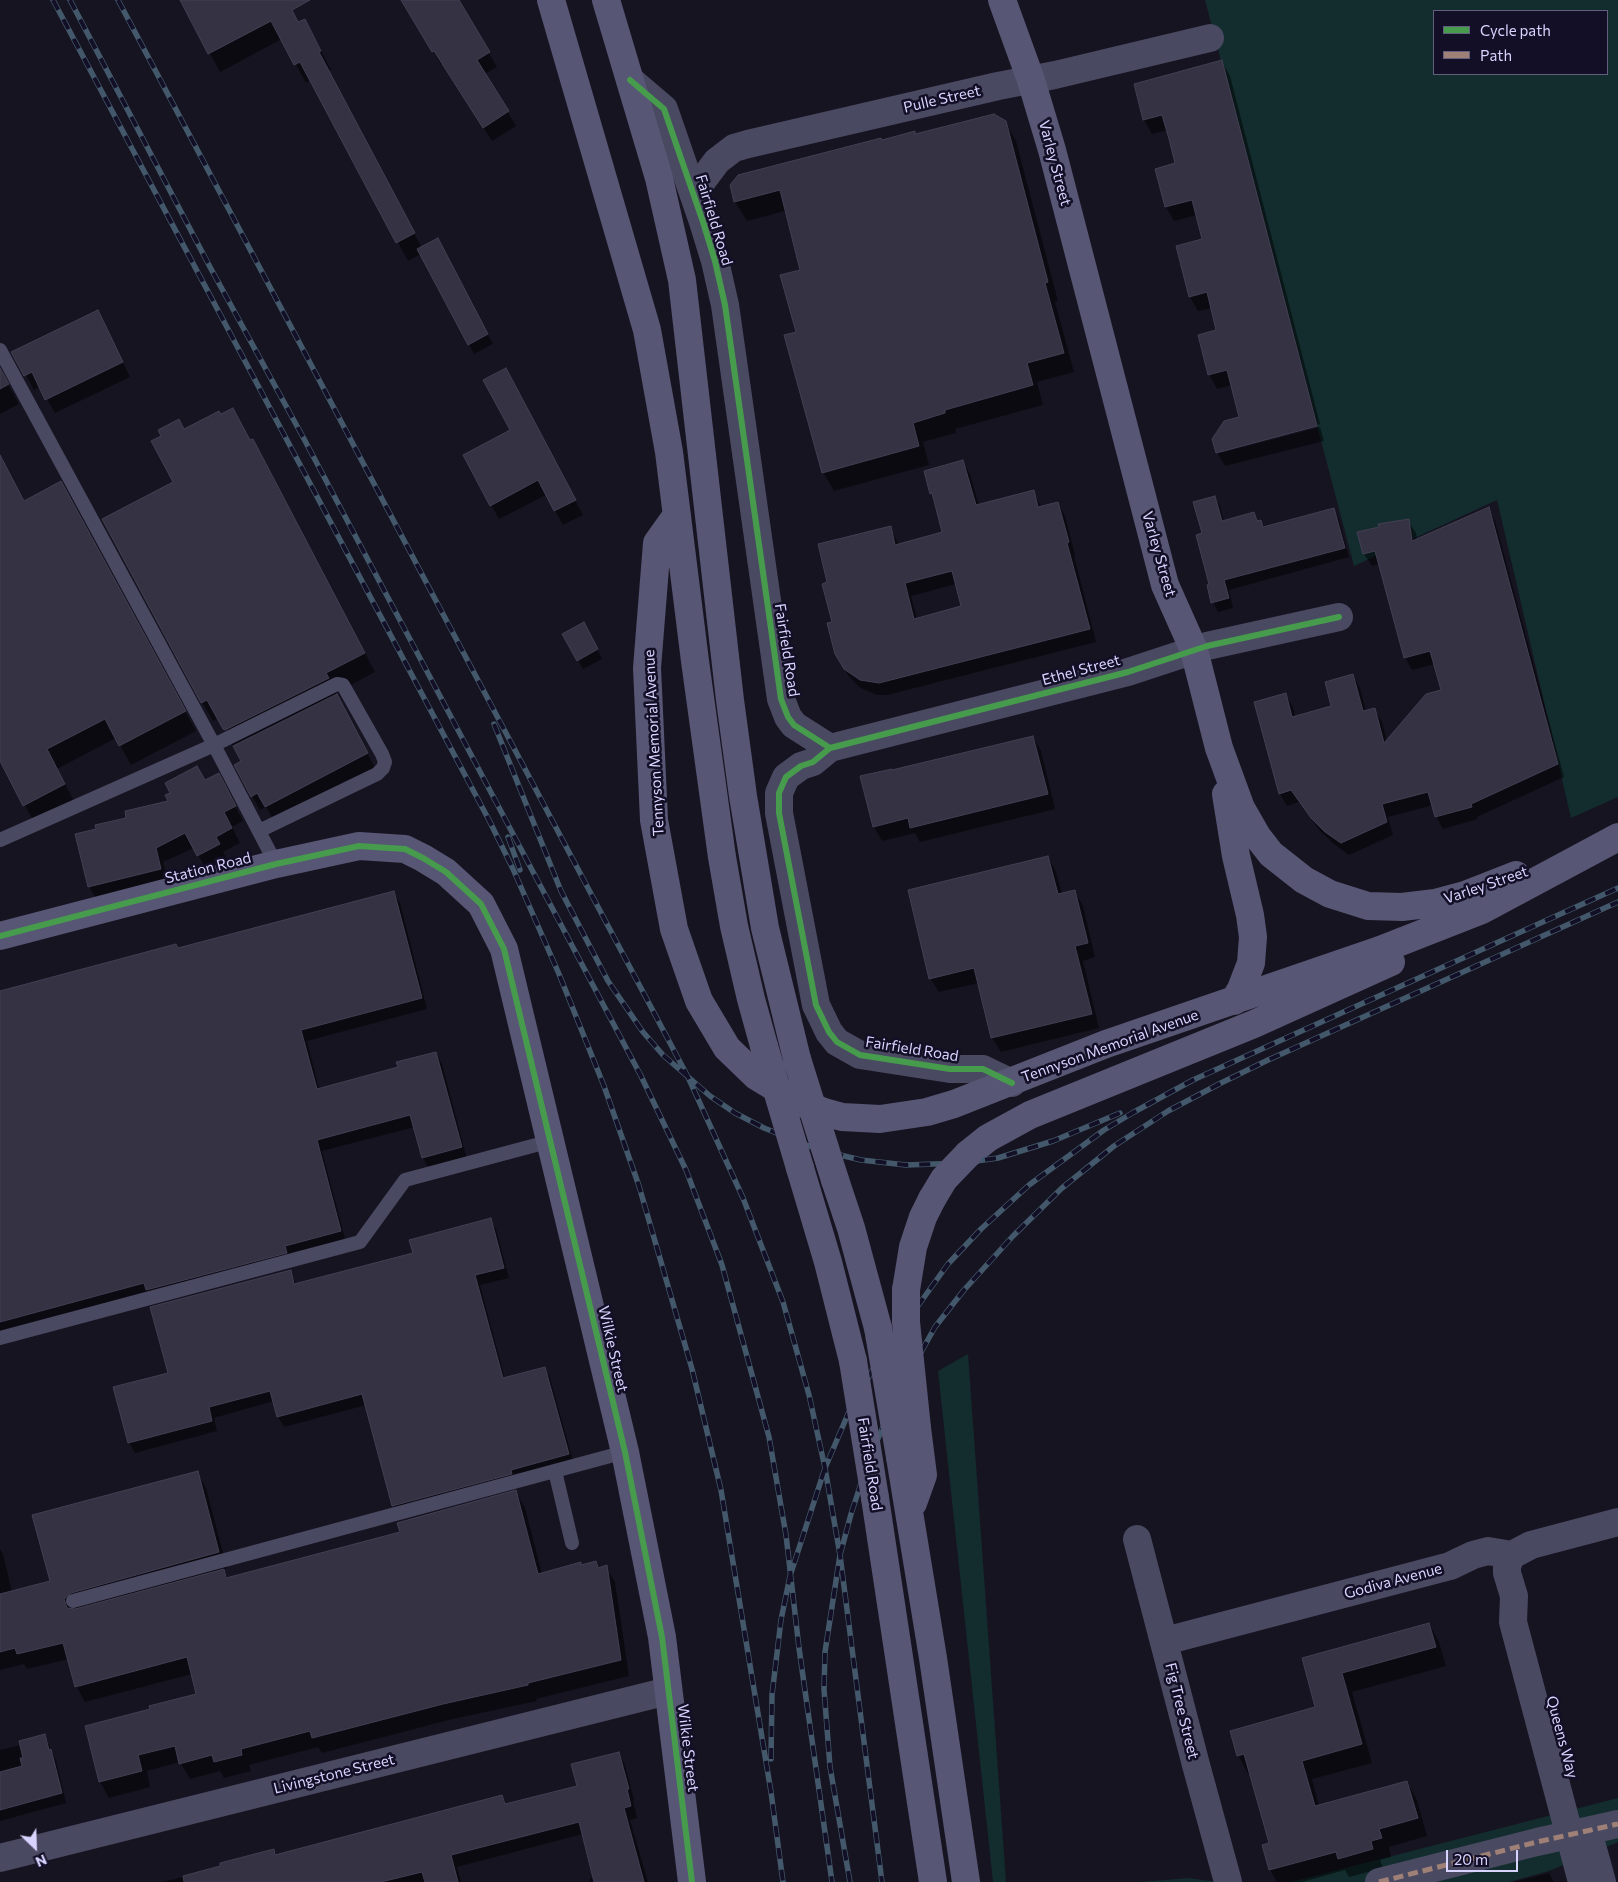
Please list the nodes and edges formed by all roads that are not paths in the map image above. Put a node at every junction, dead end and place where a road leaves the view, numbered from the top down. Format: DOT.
graph roads {
  1 [pos="551,0"];
  2 [pos="606,0"];
  3 [pos="1002,0"];
  4 [pos="1210,38"];
  5 [pos="630,80"];
  6 [pos="1031,80"];
  7 [pos="693,193"];
  8 [pos="0,350"];
  9 [pos="677,515"];
  10 [pos="1339,617"];
  11 [pos="1194,650"];
  12 [pos="214,745"];
  13 [pos="830,748"];
  14 [pos="1219,748"];
  15 [pos="259,831"];
  16 [pos="1618,836"];
  17 [pos="0,840"];
  18 [pos="423,858"];
  19 [pos="276,864"];
  20 [pos="1482,910"];
  21 [pos="0,936"];
  22 [pos="1234,1001"];
  23 [pos="1012,1083"];
  24 [pos="551,1141"];
  25 [pos="0,1338"];
  26 [pos="625,1452"];
  27 [pos="555,1471"];
  28 [pos="910,1512"];
  29 [pos="1618,1522"];
  30 [pos="1137,1539"];
  31 [pos="572,1543"];
  32 [pos="1512,1555"];
  33 [pos="73,1601"];
  34 [pos="1165,1642"];
  35 [pos="668,1690"];
  36 [pos="1618,1824"];
  37 [pos="1579,1833"];
  38 [pos="0,1858"];
  39 [pos="692,1882"];
  40 [pos="933,1882"];
  41 [pos="966,1882"];
  42 [pos="1228,1882"];
  43 [pos="1379,1882"];
  44 [pos="1582,1882"];
  45 [pos="1602,1882"];
  1 -- 9 [label="main road, Fairfield Road"];
  2 -- 5 [label="main road, Fairfield Road"];
  3 -- 6 [label="main road, Varley Street"];
  4 -- 6 [label="street, Pulle Street"];
  5 -- 7 [label="street, Fairfield Road"];
  5 -- 28 [label="main road, Fairfield Road, bridge"];
  6 -- 7 [label="street, Pulle Street"];
  6 -- 11 [label="main road, Varley Street"];
  7 -- 13 [label="street, Fairfield Road"];
  8 -- 12 [label="lane"];
  9 -- 23 [label="main road, Tennyson Memorial Avenue"];
  9 -- 40 [label="main road, Fairfield Road, bridge"];
  10 -- 11 [label="street, Ethel Street"];
  11 -- 13 [label="street, Ethel Street"];
  11 -- 14 [label="main road, Varley Street"];
  12 -- 15 [label="lane"];
  12 -- 15 [label="lane"];
  12 -- 17 [label="lane"];
  13 -- 23 [label="street, Fairfield Road"];
  14 -- 16 [label="main road, Varley Street"];
  14 -- 22 [label="main road"];
  15 -- 19 [label="lane"];
  16 -- 20 [label="main road, Tennyson Memorial Avenue"];
  18 -- 19 [label="main road, Station Road"];
  18 -- 24 [label="main road, Wilkie Street"];
  19 -- 21 [label="main road, Station Road"];
  20 -- 22 [label="main road, Tennyson Memorial Avenue"];
  20 -- 28 [label="main road, bridge"];
  22 -- 23 [label="main road, Tennyson Memorial Avenue"];
  24 -- 25 [label="lane"];
  24 -- 26 [label="main road, Wilkie Street"];
  26 -- 27 [label="lane"];
  26 -- 35 [label="main road, Wilkie Street"];
  27 -- 31 [label="lane"];
  27 -- 33 [label="lane"];
  28 -- 41 [label="main road, Fairfield Road"];
  29 -- 32 [label="street"];
  30 -- 34 [label="street, Fig Tree Street"];
  32 -- 34 [label="street, Godiva Avenue"];
  32 -- 37 [label="street, Queens Way"];
  34 -- 42 [label="street, Fig Tree Street"];
  35 -- 38 [label="street, Livingstone Street"];
  35 -- 39 [label="main road, Wilkie Street"];
  36 -- 37 [label="street"];
  37 -- 43 [label="street"];
  37 -- 44 [label="street, Queens Way"];
  37 -- 45 [label="street, Queens Way"];
}
